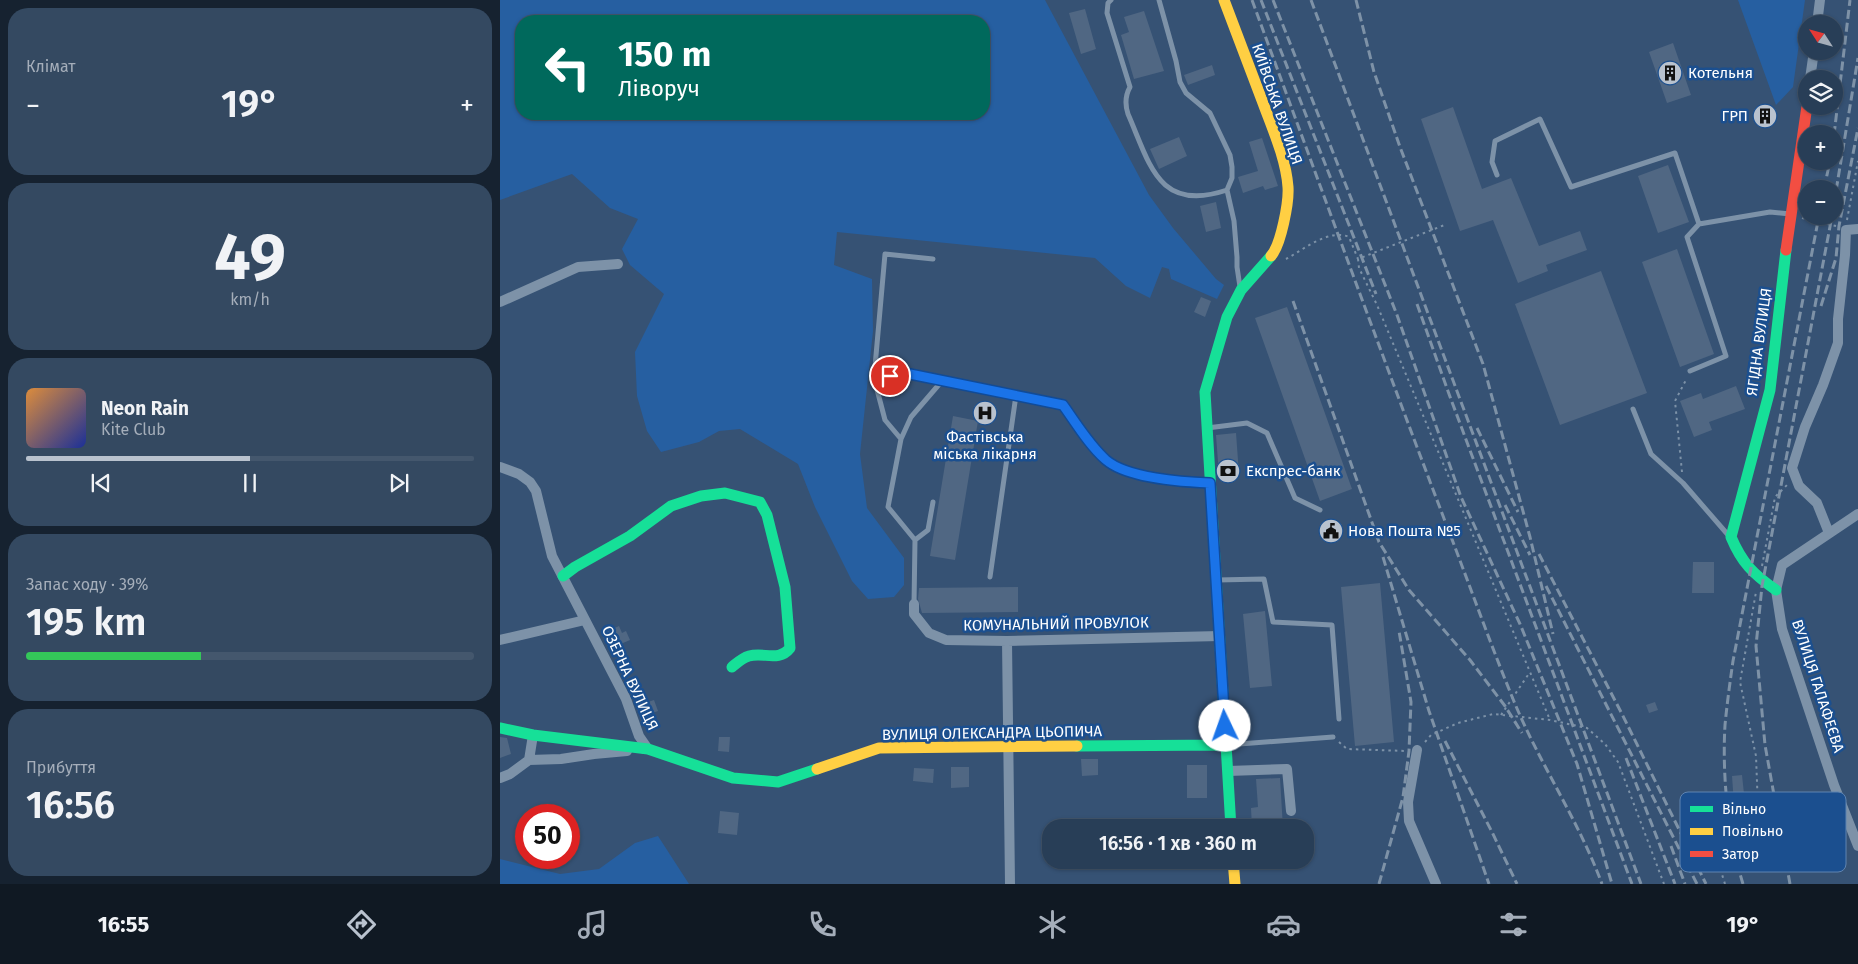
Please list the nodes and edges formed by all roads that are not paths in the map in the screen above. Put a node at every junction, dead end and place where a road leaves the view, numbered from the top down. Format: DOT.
graph roads {
  1 [pos="1111,0"];
  2 [pos="1159,0"];
  3 [pos="1224,0"];
  4 [pos="1820,0"];
  5 [pos="1818,15"];
  6 [pos="1806,115"];
  7 [pos="1497,175"];
  8 [pos="1227,190"];
  9 [pos="1790,214"];
  10 [pos="1699,224"];
  11 [pos="1858,229"];
  12 [pos="933,259"];
  13 [pos="618,264"];
  14 [pos="1241,290"];
  15 [pos="500,302"];
  16 [pos="1690,371"];
  17 [pos="874,378"];
  18 [pos="942,381"];
  19 [pos="1016,395"];
  20 [pos="1633,409"];
  21 [pos="1207,428"];
  22 [pos="901,439"];
  23 [pos="500,466"];
  24 [pos="1210,483"];
  25 [pos="933,502"];
  26 [pos="1320,510"];
  27 [pos="1858,514"];
  28 [pos="1829,533"];
  29 [pos="1731,537"];
  30 [pos="915,540"];
  31 [pos="563,576"];
  32 [pos="990,577"];
  33 [pos="1216,580"];
  34 [pos="1776,590"];
  35 [pos="914,604"];
  36 [pos="585,620"];
  37 [pos="1220,636"];
  38 [pos="500,640"];
  39 [pos="1007,641"];
  40 [pos="732,667"];
  41 [pos="1339,719"];
  42 [pos="500,728"];
  43 [pos="533,735"];
  44 [pos="1333,737"];
  45 [pos="1226,745"];
  46 [pos="1007,748"];
  47 [pos="648,749"];
  48 [pos="1417,750"];
  49 [pos="529,760"];
  50 [pos="1228,771"];
  51 [pos="500,778"];
  52 [pos="1837,792"];
  53 [pos="1291,811"];
  54 [pos="1846,816"];
  55 [pos="1231,819"];
  56 [pos="1858,846"];
  57 [pos="1234,869"];
  58 [pos="1010,884"];
  59 [pos="1235,884"];
  60 [pos="1436,884"];
  1 -- 8 [label="lane"];
  2 -- 8 [label="lane"];
  3 -- 14 [label="street, КИЇВСЬКА ВУЛИЦЯ"];
  4 -- 5 [label="street"];
  6 -- 9 [label="street, ЯГІДНА ВУЛИЦЯ"];
  7 -- 10 [label="lane"];
  8 -- 14 [label="lane"];
  9 -- 10 [label="lane"];
  9 -- 29 [label="street, ЯГІДНА ВУЛИЦЯ"];
  10 -- 16 [label="lane"];
  11 -- 28 [label="street"];
  12 -- 17 [label="lane"];
  13 -- 15 [label="street"];
  14 -- 21 [label="street, КИЇВСЬКА ВУЛИЦЯ"];
  17 -- 18 [label="lane"];
  17 -- 22 [label="lane"];
  18 -- 19 [label="lane"];
  18 -- 22 [label="lane"];
  19 -- 24 [label="lane"];
  19 -- 32 [label="lane"];
  20 -- 29 [label="lane"];
  21 -- 24 [label="street, КИЇВСЬКА ВУЛИЦЯ"];
  21 -- 26 [label="lane"];
  22 -- 30 [label="lane"];
  23 -- 31 [label="street, ОЗЕРНА ВУЛИЦЯ"];
  24 -- 33 [label="street, КИЇВСЬКА ВУЛИЦЯ"];
  25 -- 30 [label="lane"];
  27 -- 28 [label="street"];
  28 -- 34 [label="street"];
  29 -- 34 [label="street"];
  30 -- 35 [label="lane"];
  31 -- 36 [label="street, ОЗЕРНА ВУЛИЦЯ"];
  31 -- 40 [label="street"];
  33 -- 37 [label="street, КИЇВСЬКА ВУЛИЦЯ"];
  33 -- 41 [label="lane"];
  34 -- 52 [label="street, ВУЛИЦЯ ГАЛАФЕЄВА"];
  35 -- 39 [label="street, КОМУНАЛЬНИЙ ПРОВУЛОК"];
  36 -- 38 [label="street, ОЗЕРНА ВУЛИЦЯ"];
  36 -- 47 [label="street, ОЗЕРНА ВУЛИЦЯ"];
  37 -- 39 [label="street, КОМУНАЛЬНИЙ ПРОВУЛОК"];
  37 -- 45 [label="street, КИЇВСЬКА ВУЛИЦЯ"];
  39 -- 46 [label="street"];
  42 -- 43 [label="street, ВУЛИЦЯ ОЛЕКСАНДРА ЦЬОПИЧА"];
  43 -- 47 [label="street, ВУЛИЦЯ ОЛЕКСАНДРА ЦЬОПИЧА"];
  43 -- 49 [label="street"];
  44 -- 45 [label="lane"];
  45 -- 46 [label="street, ВУЛИЦЯ ОЛЕКСАНДРА ЦЬОПИЧА"];
  45 -- 50 [label="street, КИЇВСЬКА ВУЛИЦЯ"];
  46 -- 47 [label="street, ВУЛИЦЯ ОЛЕКСАНДРА ЦЬОПИЧА"];
  46 -- 58 [label="street"];
  47 -- 49 [label="street"];
  48 -- 60 [label="street"];
  49 -- 51 [label="street"];
  50 -- 53 [label="street"];
  50 -- 55 [label="street, КИЇВСЬКА ВУЛИЦЯ"];
  54 -- 56 [label="street, ВУЛИЦЯ ГАЛАФЕЄВА"];
  57 -- 59 [label="street"];
}
